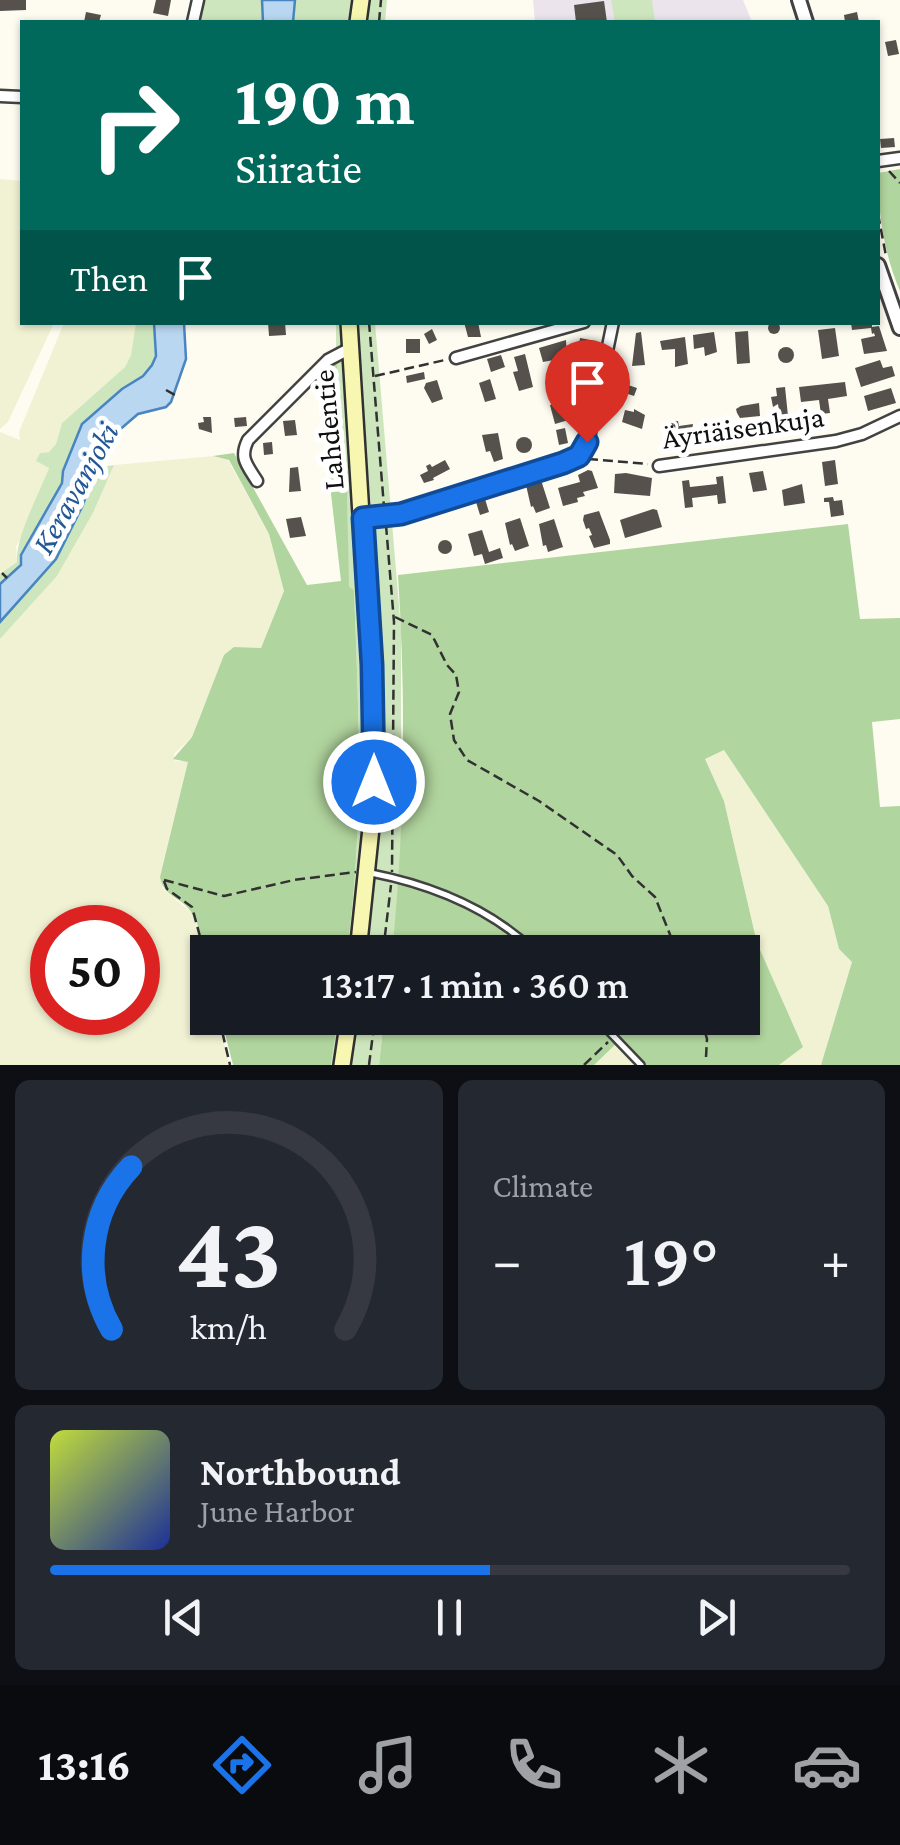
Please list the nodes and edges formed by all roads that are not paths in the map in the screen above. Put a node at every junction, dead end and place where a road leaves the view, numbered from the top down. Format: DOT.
graph roads {
  1 [pos="880,271"];
  2 [pos="348,325"];
  3 [pos="573,325"];
  4 [pos="612,325"];
  5 [pos="900,328"];
  6 [pos="350,349"];
  7 [pos="456,358"];
  8 [pos="900,416"];
  9 [pos="659,466"];
  10 [pos="257,481"];
  11 [pos="363,518"];
  12 [pos="368,872"];
  13 [pos="360,935"];
  14 [pos="517,935"];
  15 [pos="346,1035"];
  16 [pos="612,1035"];
  17 [pos="342,1065"];
  18 [pos="641,1065"];
  1 -- 5 [label="street"];
  2 -- 6 [label="main road, Lahdentie"];
  3 -- 7 [label="street"];
  4 -- 11 [label="street"];
  6 -- 10 [label="street"];
  6 -- 11 [label="main road, Lahdentie"];
  8 -- 9 [label="street, Äyriäisenkuja"];
  11 -- 12 [label="main road, Lahdentie"];
  12 -- 13 [label="main road, Lahdentie"];
  12 -- 14 [label="lane"];
  15 -- 17 [label="main road"];
  16 -- 18 [label="lane"];
}
